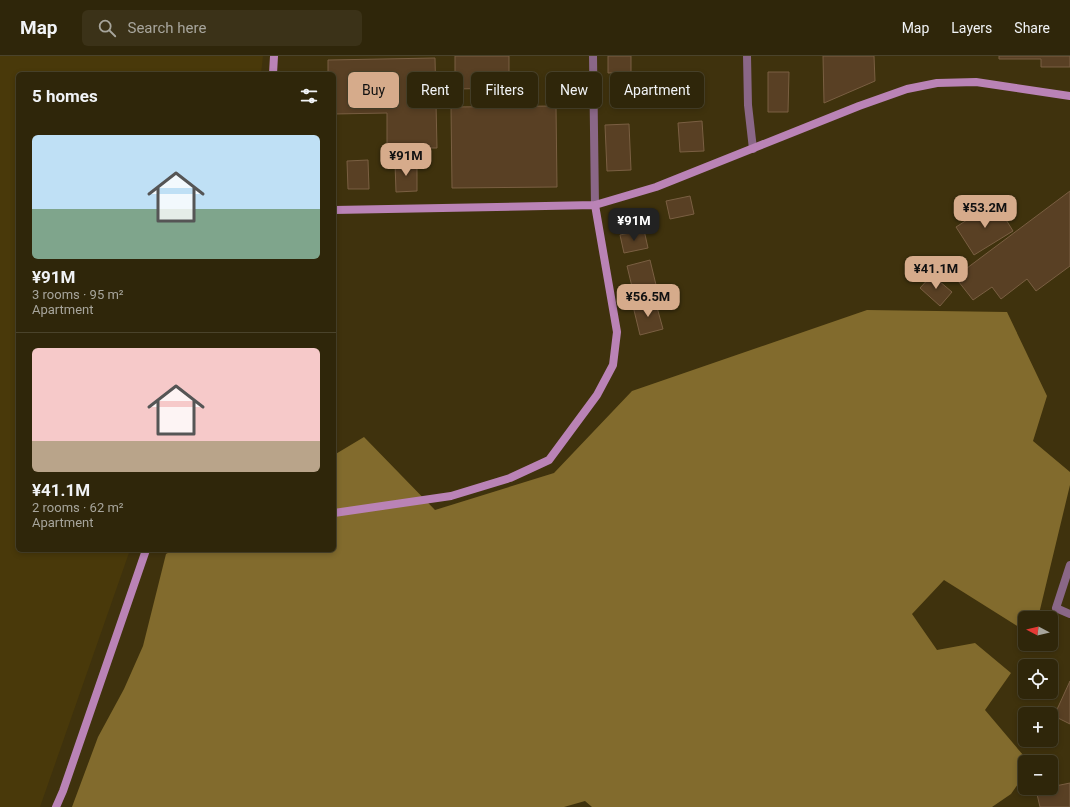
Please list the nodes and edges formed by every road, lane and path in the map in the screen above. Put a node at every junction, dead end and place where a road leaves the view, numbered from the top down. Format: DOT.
graph roads {
  1 [pos="274,56"];
  2 [pos="593,56"];
  3 [pos="747,56"];
  4 [pos="273,72"];
  5 [pos="1070,96"];
  6 [pos="753,149"];
  7 [pos="594,205"];
  8 [pos="336,210"];
  9 [pos="336,514"];
  10 [pos="145,552"];
  11 [pos="1070,565"];
  12 [pos="1070,614"];
  13 [pos="56,807"];
  1 -- 4 [label="street"];
  2 -- 7 [label="street"];
  3 -- 6 [label="street"];
  5 -- 6 [label="street"];
  6 -- 7 [label="street"];
  7 -- 8 [label="street"];
  7 -- 9 [label="street"];
  10 -- 13 [label="street"];
  11 -- 12 [label="street"];
}
